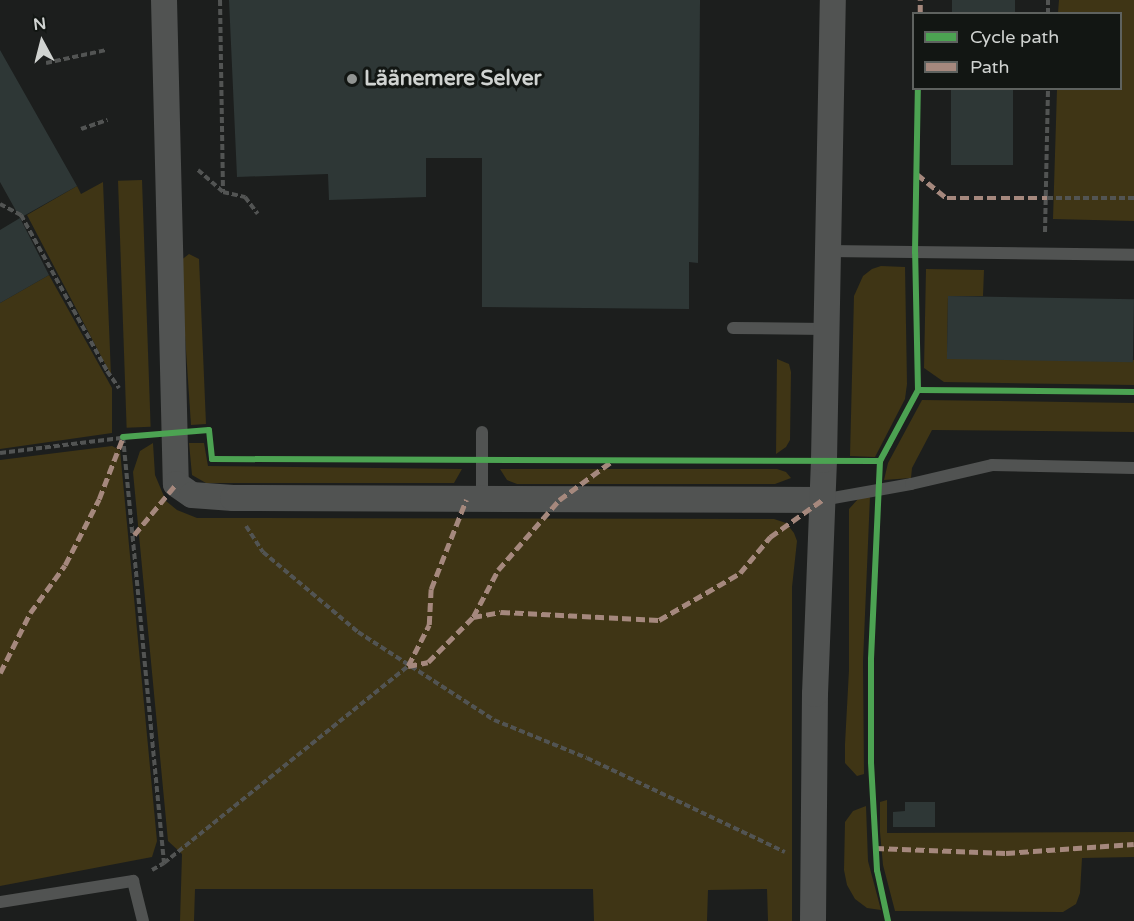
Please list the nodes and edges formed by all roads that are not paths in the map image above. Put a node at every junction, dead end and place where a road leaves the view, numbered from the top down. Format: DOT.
graph roads {
  1 [pos="164,0"];
  2 [pos="833,0"];
  3 [pos="828,251"];
  4 [pos="1134,255"];
  5 [pos="733,328"];
  6 [pos="826,329"];
  7 [pos="482,432"];
  8 [pos="1134,468"];
  9 [pos="482,500"];
  10 [pos="822,500"];
  11 [pos="0,902"];
  12 [pos="143,921"];
  13 [pos="813,921"];
  1 -- 9 [label="street"];
  2 -- 3 [label="street"];
  3 -- 4 [label="lane"];
  3 -- 6 [label="street"];
  5 -- 6 [label="lane"];
  6 -- 10 [label="street"];
  7 -- 9 [label="lane"];
  8 -- 10 [label="lane"];
  9 -- 10 [label="street"];
  10 -- 13 [label="street"];
  11 -- 12 [label="lane"];
}
